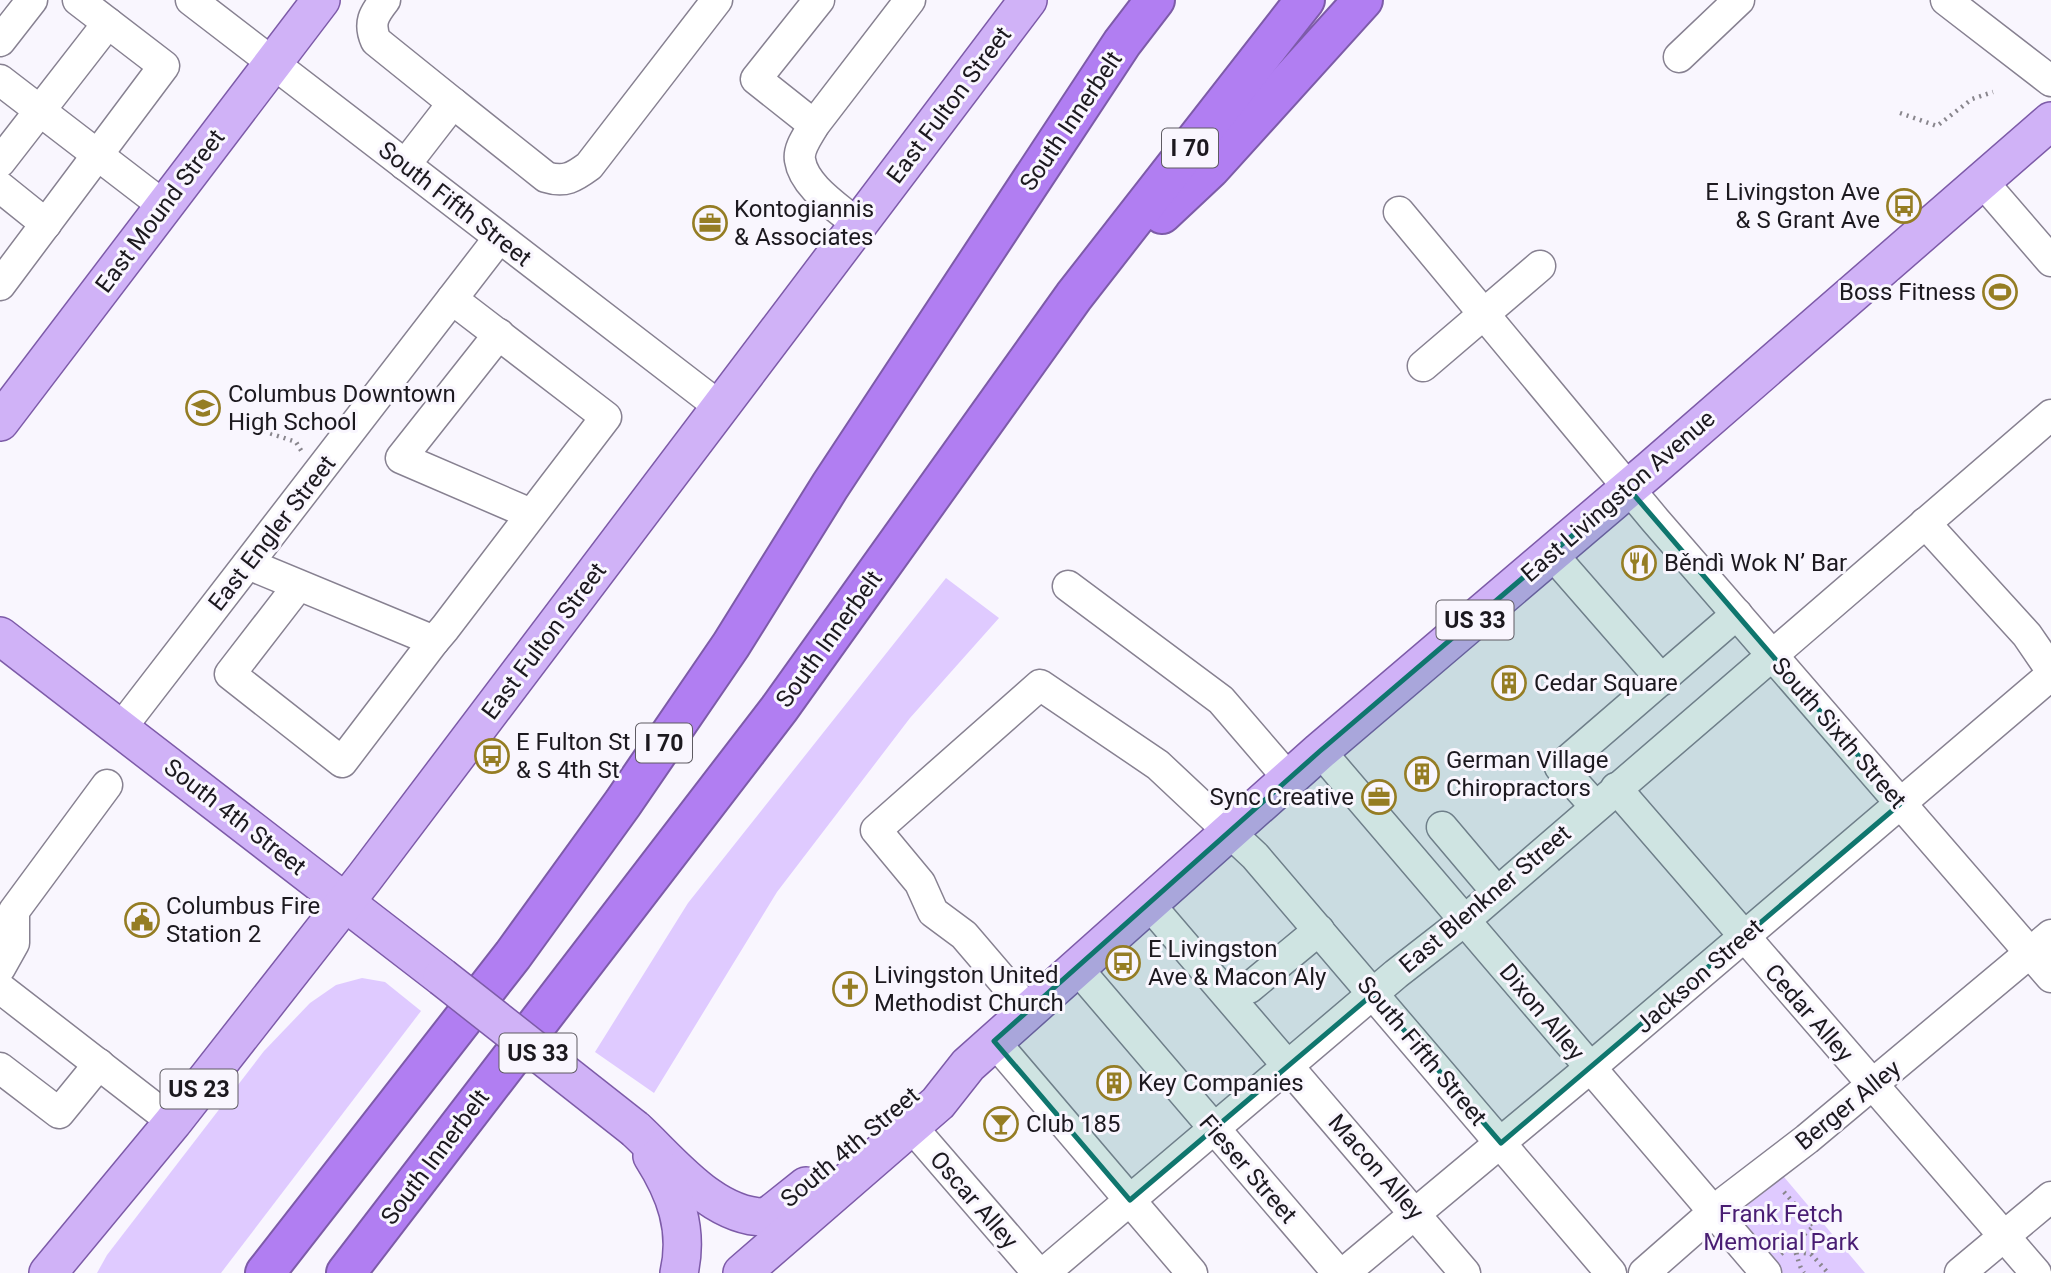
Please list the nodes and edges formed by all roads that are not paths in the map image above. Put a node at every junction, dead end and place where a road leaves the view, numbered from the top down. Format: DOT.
graph roads {
  1 [pos="32,0"];
  2 [pos="78,0"];
  3 [pos="191,0"];
  4 [pos="321,0"];
  5 [pos="385,0"];
  6 [pos="717,0"];
  7 [pos="819,0"];
  8 [pos="910,0"];
  9 [pos="1028,0"];
  10 [pos="1155,0"];
  11 [pos="1306,0"];
  12 [pos="1363,0"];
  13 [pos="1739,0"];
  14 [pos="1946,0"];
  15 [pos="108,23"];
  16 [pos="0,41"];
  17 [pos="1679,57"];
  18 [pos="273,63"];
  19 [pos="0,80"];
  20 [pos="2051,81"];
  21 [pos="453,103"];
  22 [pos="40,111"];
  23 [pos="2051,121"];
  24 [pos="814,125"];
  25 [pos="97,155"];
  26 [pos="0,162"];
  27 [pos="405,165"];
  28 [pos="1982,181"];
  29 [pos="0,187"];
  30 [pos="164,206"];
  31 [pos="1399,212"];
  32 [pos="46,224"];
  33 [pos="858,225"];
  34 [pos="499,238"];
  35 [pos="2051,261"];
  36 [pos="1540,266"];
  37 [pos="0,285"];
  38 [pos="1074,296"];
  39 [pos="452,299"];
  40 [pos="1484,315"];
  41 [pos="499,334"];
  42 [pos="1423,366"];
  43 [pos="720,407"];
  44 [pos="2051,415"];
  45 [pos="0,422"];
  46 [pos="1628,488"];
  47 [pos="531,514"];
  48 [pos="1925,523"];
  49 [pos="1552,554"];
  50 [pos="248,564"];
  51 [pos="298,586"];
  52 [pos="1068,586"];
  53 [pos="1737,614"];
  54 [pos="0,636"];
  55 [pos="434,641"];
  56 [pos="1770,653"];
  57 [pos="2051,670"];
  58 [pos="2051,676"];
  59 [pos="1662,680"];
  60 [pos="121,728"];
  61 [pos="1320,751"];
  62 [pos="1289,779"];
  63 [pos="107,785"];
  64 [pos="1606,797"];
  65 [pos="1900,804"];
  66 [pos="1442,827"];
  67 [pos="1231,831"];
  68 [pos="1497,892"];
  69 [pos="345,902"];
  70 [pos="1149,904"];
  71 [pos="1464,920"];
  72 [pos="1319,930"];
  73 [pos="1743,937"];
  74 [pos="2041,944"];
  75 [pos="0,968"];
  76 [pos="1077,968"];
  77 [pos="2051,977"];
  78 [pos="0,988"];
  79 [pos="1249,988"];
  80 [pos="1373,994"];
  81 [pos="1029,1011"];
  82 [pos="981,1053"];
  83 [pos="99,1064"];
  84 [pos="1289,1067"];
  85 [pos="0,1068"];
  86 [pos="1590,1068"];
  87 [pos="1873,1086"];
  88 [pos="173,1122"];
  89 [pos="911,1126"];
  90 [pos="635,1129"];
  91 [pos="1215,1130"];
  92 [pos="1501,1143"];
  93 [pos="2051,1197"];
  94 [pos="1130,1200"];
  95 [pos="1713,1212"];
  96 [pos="1416,1213"];
  97 [pos="2005,1236"];
  98 [pos="751,1269"];
  99 [pos="48,1273"];
  100 [pos="265,1273"];
  101 [pos="346,1273"];
  102 [pos="679,1273"];
  103 [pos="1038,1273"];
  104 [pos="1044,1273"];
  105 [pos="1192,1273"];
  106 [pos="1338,1273"];
  107 [pos="1344,1273"];
  108 [pos="1465,1273"];
  109 [pos="1611,1273"];
  110 [pos="1644,1273"];
  111 [pos="1766,1273"];
  112 [pos="1960,1273"];
  113 [pos="2036,1273"];
  1 -- 16 [label="street"];
  2 -- 15 [label="street"];
  3 -- 18 [label="street, South Fifth Street"];
  4 -- 18 [label="main road, East Mound Street"];
  5 -- 21 [label="street"];
  6 -- 21 [label="street"];
  7 -- 24 [label="street"];
  8 -- 24 [label="street"];
  9 -- 33 [label="main road, East Fulton Street"];
  10 -- 100 [label="highway, South Innerbelt / I 70"];
  11 -- 38 [label="highway, South Innerbelt / I 70"];
  12 -- 38 [label="highway"];
  13 -- 17 [label="street"];
  14 -- 20 [label="street"];
  15 -- 22 [label="street"];
  15 -- 25 [label="street"];
  18 -- 27 [label="street, South Fifth Street"];
  18 -- 30 [label="main road, East Mound Street"];
  19 -- 22 [label="street"];
  21 -- 27 [label="street"];
  22 -- 25 [label="street"];
  22 -- 26 [label="street"];
  23 -- 28 [label="main road, East Livingston Avenue / US 33"];
  24 -- 33 [label="street"];
  25 -- 30 [label="street"];
  25 -- 32 [label="street"];
  27 -- 34 [label="street, South Fifth Street"];
  28 -- 35 [label="street"];
  28 -- 46 [label="main road, East Livingston Avenue / US 33"];
  29 -- 32 [label="street"];
  30 -- 45 [label="main road, East Mound Street"];
  31 -- 40 [label="street, South Sixth Street"];
  32 -- 37 [label="street"];
  33 -- 43 [label="main road, East Fulton Street"];
  34 -- 39 [label="street, East Engler Street"];
  34 -- 43 [label="street, South Fifth Street"];
  36 -- 40 [label="street"];
  38 -- 101 [label="highway, South Innerbelt / I 70"];
  39 -- 41 [label="street"];
  39 -- 50 [label="street, East Engler Street"];
  40 -- 42 [label="street"];
  40 -- 46 [label="street, South Sixth Street"];
  41 -- 47 [label="street"];
  41 -- 47 [label="street"];
  43 -- 69 [label="main road, East Fulton Street"];
  44 -- 48 [label="street, East Blenkner Street"];
  46 -- 49 [label="main road, East Livingston Avenue / US 33"];
  46 -- 53 [label="street, South Sixth Street"];
  47 -- 55 [label="street"];
  48 -- 56 [label="street, East Blenkner Street"];
  48 -- 57 [label="street"];
  49 -- 59 [label="street"];
  49 -- 61 [label="main road, East Livingston Avenue / US 33"];
  50 -- 51 [label="street"];
  50 -- 60 [label="street, East Engler Street"];
  51 -- 55 [label="street"];
  51 -- 55 [label="street"];
  52 -- 62 [label="street"];
  53 -- 56 [label="street, South Sixth Street"];
  53 -- 59 [label="street"];
  54 -- 60 [label="main road, South 4th Street"];
  56 -- 64 [label="street, East Blenkner Street"];
  56 -- 65 [label="street, South Sixth Street"];
  58 -- 65 [label="street, Jackson Street"];
  59 -- 64 [label="street, Cedar Alley"];
  60 -- 69 [label="main road, South 4th Street"];
  61 -- 62 [label="main road, East Livingston Avenue / US 33"];
  61 -- 71 [label="street, Dixon Alley"];
  62 -- 67 [label="main road, East Livingston Avenue / US 33"];
  63 -- 75 [label="street"];
  64 -- 68 [label="street, East Blenkner Street"];
  64 -- 73 [label="street, Cedar Alley"];
  65 -- 73 [label="street, Jackson Street"];
  65 -- 74 [label="street, South Sixth Street"];
  66 -- 68 [label="street"];
  67 -- 70 [label="main road, East Livingston Avenue / US 33"];
  67 -- 72 [label="street, South Fifth Street"];
  67 -- 81 [label="street, South Fifth Street"];
  68 -- 71 [label="street, East Blenkner Street"];
  69 -- 88 [label="main road, East Fulton Street / US 23"];
  69 -- 90 [label="main road, South 4th Street / US 33, bridge"];
  70 -- 76 [label="main road, East Livingston Avenue / US 33"];
  70 -- 84 [label="street, Macon Alley"];
  71 -- 80 [label="street, East Blenkner Street"];
  71 -- 86 [label="street, Dixon Alley"];
  72 -- 79 [label="street"];
  72 -- 80 [label="street, South Fifth Street"];
  73 -- 86 [label="street, Jackson Street"];
  73 -- 87 [label="street, Cedar Alley"];
  74 -- 77 [label="street, South Sixth Street"];
  74 -- 87 [label="street, Berger Alley"];
  76 -- 81 [label="main road, East Livingston Avenue / US 33"];
  76 -- 91 [label="street, Fieser Street"];
  78 -- 83 [label="street"];
  80 -- 84 [label="street, East Blenkner Street"];
  80 -- 92 [label="street, South Fifth Street"];
  81 -- 82 [label="main road, East Livingston Avenue / US 33"];
  82 -- 89 [label="main road, East Livingston Avenue / US 33"];
  82 -- 90 [label="main road, South 4th Street / US 33"];
  82 -- 94 [label="street"];
  83 -- 85 [label="street"];
  83 -- 88 [label="street"];
  84 -- 91 [label="street, East Blenkner Street"];
  84 -- 96 [label="street, Macon Alley"];
  86 -- 92 [label="street, Jackson Street"];
  86 -- 95 [label="street, Dixon Alley"];
  87 -- 95 [label="street, Berger Alley"];
  87 -- 97 [label="street, Cedar Alley"];
  88 -- 99 [label="main road, East Fulton Street / US 23"];
  89 -- 98 [label="main road, East Livingston Avenue / US 33"];
  89 -- 103 [label="street, Oscar Alley"];
  90 -- 102 [label="main road, South 4th Street"];
  91 -- 94 [label="street, East Blenkner Street"];
  91 -- 106 [label="street, Fieser Street"];
  92 -- 96 [label="street, Jackson Street"];
  92 -- 109 [label="street, South Fifth Street"];
  93 -- 97 [label="street"];
  94 -- 104 [label="street, East Blenkner Street"];
  94 -- 105 [label="street"];
  95 -- 110 [label="street, Berger Alley"];
  95 -- 111 [label="street, Dixon Alley"];
  96 -- 107 [label="street, Jackson Street"];
  96 -- 108 [label="street, Macon Alley"];
  97 -- 112 [label="street"];
  97 -- 113 [label="street, Cedar Alley"];
}
